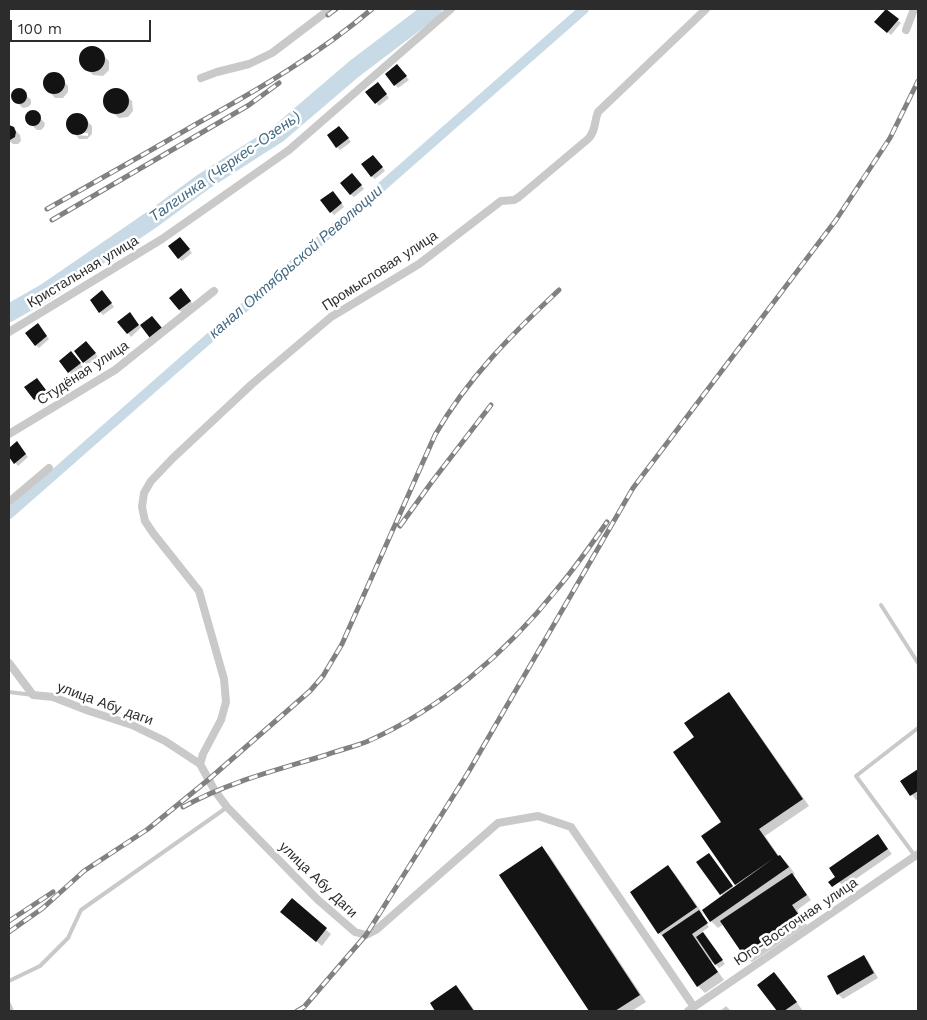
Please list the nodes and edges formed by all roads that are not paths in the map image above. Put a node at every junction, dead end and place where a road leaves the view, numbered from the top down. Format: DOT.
graph roads {
  1 [pos="330,9"];
  2 [pos="451,9"];
  3 [pos="706,9"];
  4 [pos="914,9"];
  5 [pos="906,30"];
  6 [pos="200,78"];
  7 [pos="214,291"];
  8 [pos="9,332"];
  9 [pos="9,434"];
  10 [pos="49,468"];
  11 [pos="9,502"];
  12 [pos="881,605"];
  13 [pos="9,663"];
  14 [pos="918,663"];
  15 [pos="9,692"];
  16 [pos="33,695"];
  17 [pos="918,728"];
  18 [pos="200,764"];
  19 [pos="227,807"];
  20 [pos="917,855"];
  21 [pos="9,980"];
  22 [pos="9,1004"];
  23 [pos="691,1009"];
  24 [pos="12,1011"];
  1 -- 6 [label="street"];
  2 -- 8 [label="street, Кристальная улица"];
  3 -- 18 [label="street, Промысловая улица"];
  4 -- 5 [label="street"];
  7 -- 9 [label="street, Студёная улица"];
  10 -- 11 [label="street"];
  12 -- 14 [label="lane"];
  13 -- 16 [label="street"];
  15 -- 16 [label="lane"];
  16 -- 18 [label="street, улица Абу даги"];
  17 -- 20 [label="lane"];
  18 -- 19 [label="street, улица Абу Даги"];
  19 -- 21 [label="lane"];
  19 -- 23 [label="street, улица Абу Даги"];
  20 -- 23 [label="street, Юго-Восточная улица"];
  22 -- 24 [label="lane"];
}
